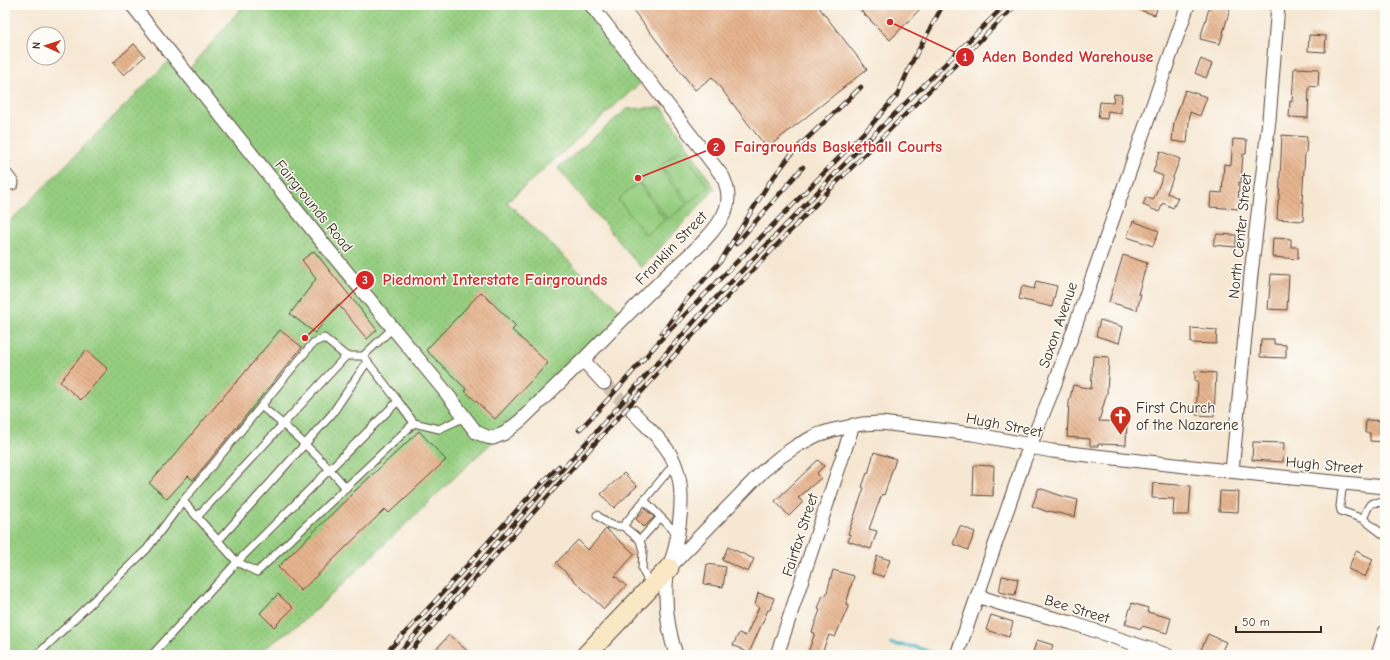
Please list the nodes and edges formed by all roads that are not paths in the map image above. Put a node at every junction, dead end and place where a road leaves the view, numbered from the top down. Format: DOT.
graph roads {
  1 [pos="132,5"];
  2 [pos="591,5"];
  3 [pos="1188,5"];
  4 [pos="1278,5"];
  5 [pos="393,328"];
  6 [pos="346,356"];
  7 [pos="365,359"];
  8 [pos="583,360"];
  9 [pos="604,383"];
  10 [pos="398,401"];
  11 [pos="261,406"];
  12 [pos="633,412"];
  13 [pos="465,417"];
  14 [pos="414,423"];
  15 [pos="283,424"];
  16 [pos="852,425"];
  17 [pos="305,444"];
  18 [pos="1030,446"];
  19 [pos="674,464"];
  20 [pos="331,469"];
  21 [pos="1232,471"];
  22 [pos="1343,482"];
  23 [pos="1385,487"];
  24 [pos="346,488"];
  25 [pos="644,500"];
  26 [pos="183,501"];
  27 [pos="1385,503"];
  28 [pos="597,515"];
  29 [pos="197,517"];
  30 [pos="660,518"];
  31 [pos="1363,519"];
  32 [pos="623,526"];
  33 [pos="677,534"];
  34 [pos="1385,536"];
  35 [pos="640,540"];
  36 [pos="218,541"];
  37 [pos="236,562"];
  38 [pos="669,568"];
  39 [pos="651,586"];
  40 [pos="977,596"];
  41 [pos="1385,632"];
  42 [pos="37,655"];
  43 [pos="152,655"];
  44 [pos="586,655"];
  45 [pos="676,655"];
  46 [pos="777,655"];
  47 [pos="957,655"];
  48 [pos="1167,655"];
  49 [pos="1378,655"];
  1 -- 5 [label="street, Fairgrounds Road"];
  2 -- 8 [label="street, Franklin Street"];
  3 -- 18 [label="street, Saxon Avenue"];
  4 -- 21 [label="street, North Center Street"];
  5 -- 7 [label="lane"];
  5 -- 13 [label="street, Fairgrounds Road"];
  6 -- 7 [label="lane"];
  6 -- 11 [label="lane"];
  6 -- 15 [label="lane"];
  7 -- 10 [label="lane"];
  7 -- 17 [label="lane"];
  8 -- 9 [label="street"];
  8 -- 13 [label="street, Fairgrounds Road"];
  10 -- 14 [label="lane"];
  10 -- 20 [label="lane"];
  11 -- 15 [label="lane"];
  11 -- 26 [label="lane"];
  12 -- 19 [label="street"];
  13 -- 14 [label="lane"];
  14 -- 24 [label="lane"];
  15 -- 17 [label="lane"];
  15 -- 29 [label="lane"];
  16 -- 18 [label="street, Hugh Street"];
  16 -- 38 [label="street, Hugh Street"];
  16 -- 46 [label="street, Fairfax Street"];
  17 -- 20 [label="lane"];
  17 -- 36 [label="lane"];
  18 -- 21 [label="street, Hugh Street"];
  18 -- 40 [label="street, Saxon Avenue"];
  19 -- 25 [label="lane"];
  19 -- 33 [label="street"];
  20 -- 24 [label="lane"];
  20 -- 37 [label="lane"];
  21 -- 22 [label="street, Hugh Street"];
  22 -- 23 [label="street, Hugh Street"];
  22 -- 31 [label="lane"];
  24 -- 37 [label="lane"];
  25 -- 30 [label="lane"];
  25 -- 32 [label="lane"];
  26 -- 29 [label="lane"];
  26 -- 42 [label="lane"];
  27 -- 31 [label="lane"];
  28 -- 32 [label="lane"];
  29 -- 36 [label="lane"];
  30 -- 33 [label="lane"];
  30 -- 35 [label="lane"];
  31 -- 34 [label="lane"];
  32 -- 35 [label="lane"];
  33 -- 38 [label="street"];
  35 -- 39 [label="lane"];
  36 -- 37 [label="lane"];
  37 -- 43 [label="lane"];
  38 -- 39 [label="street"];
  38 -- 45 [label="street"];
  39 -- 44 [label="street"];
  40 -- 47 [label="street, Saxon Avenue"];
  40 -- 48 [label="street, Bee Street"];
  41 -- 49 [label="street"];
}
